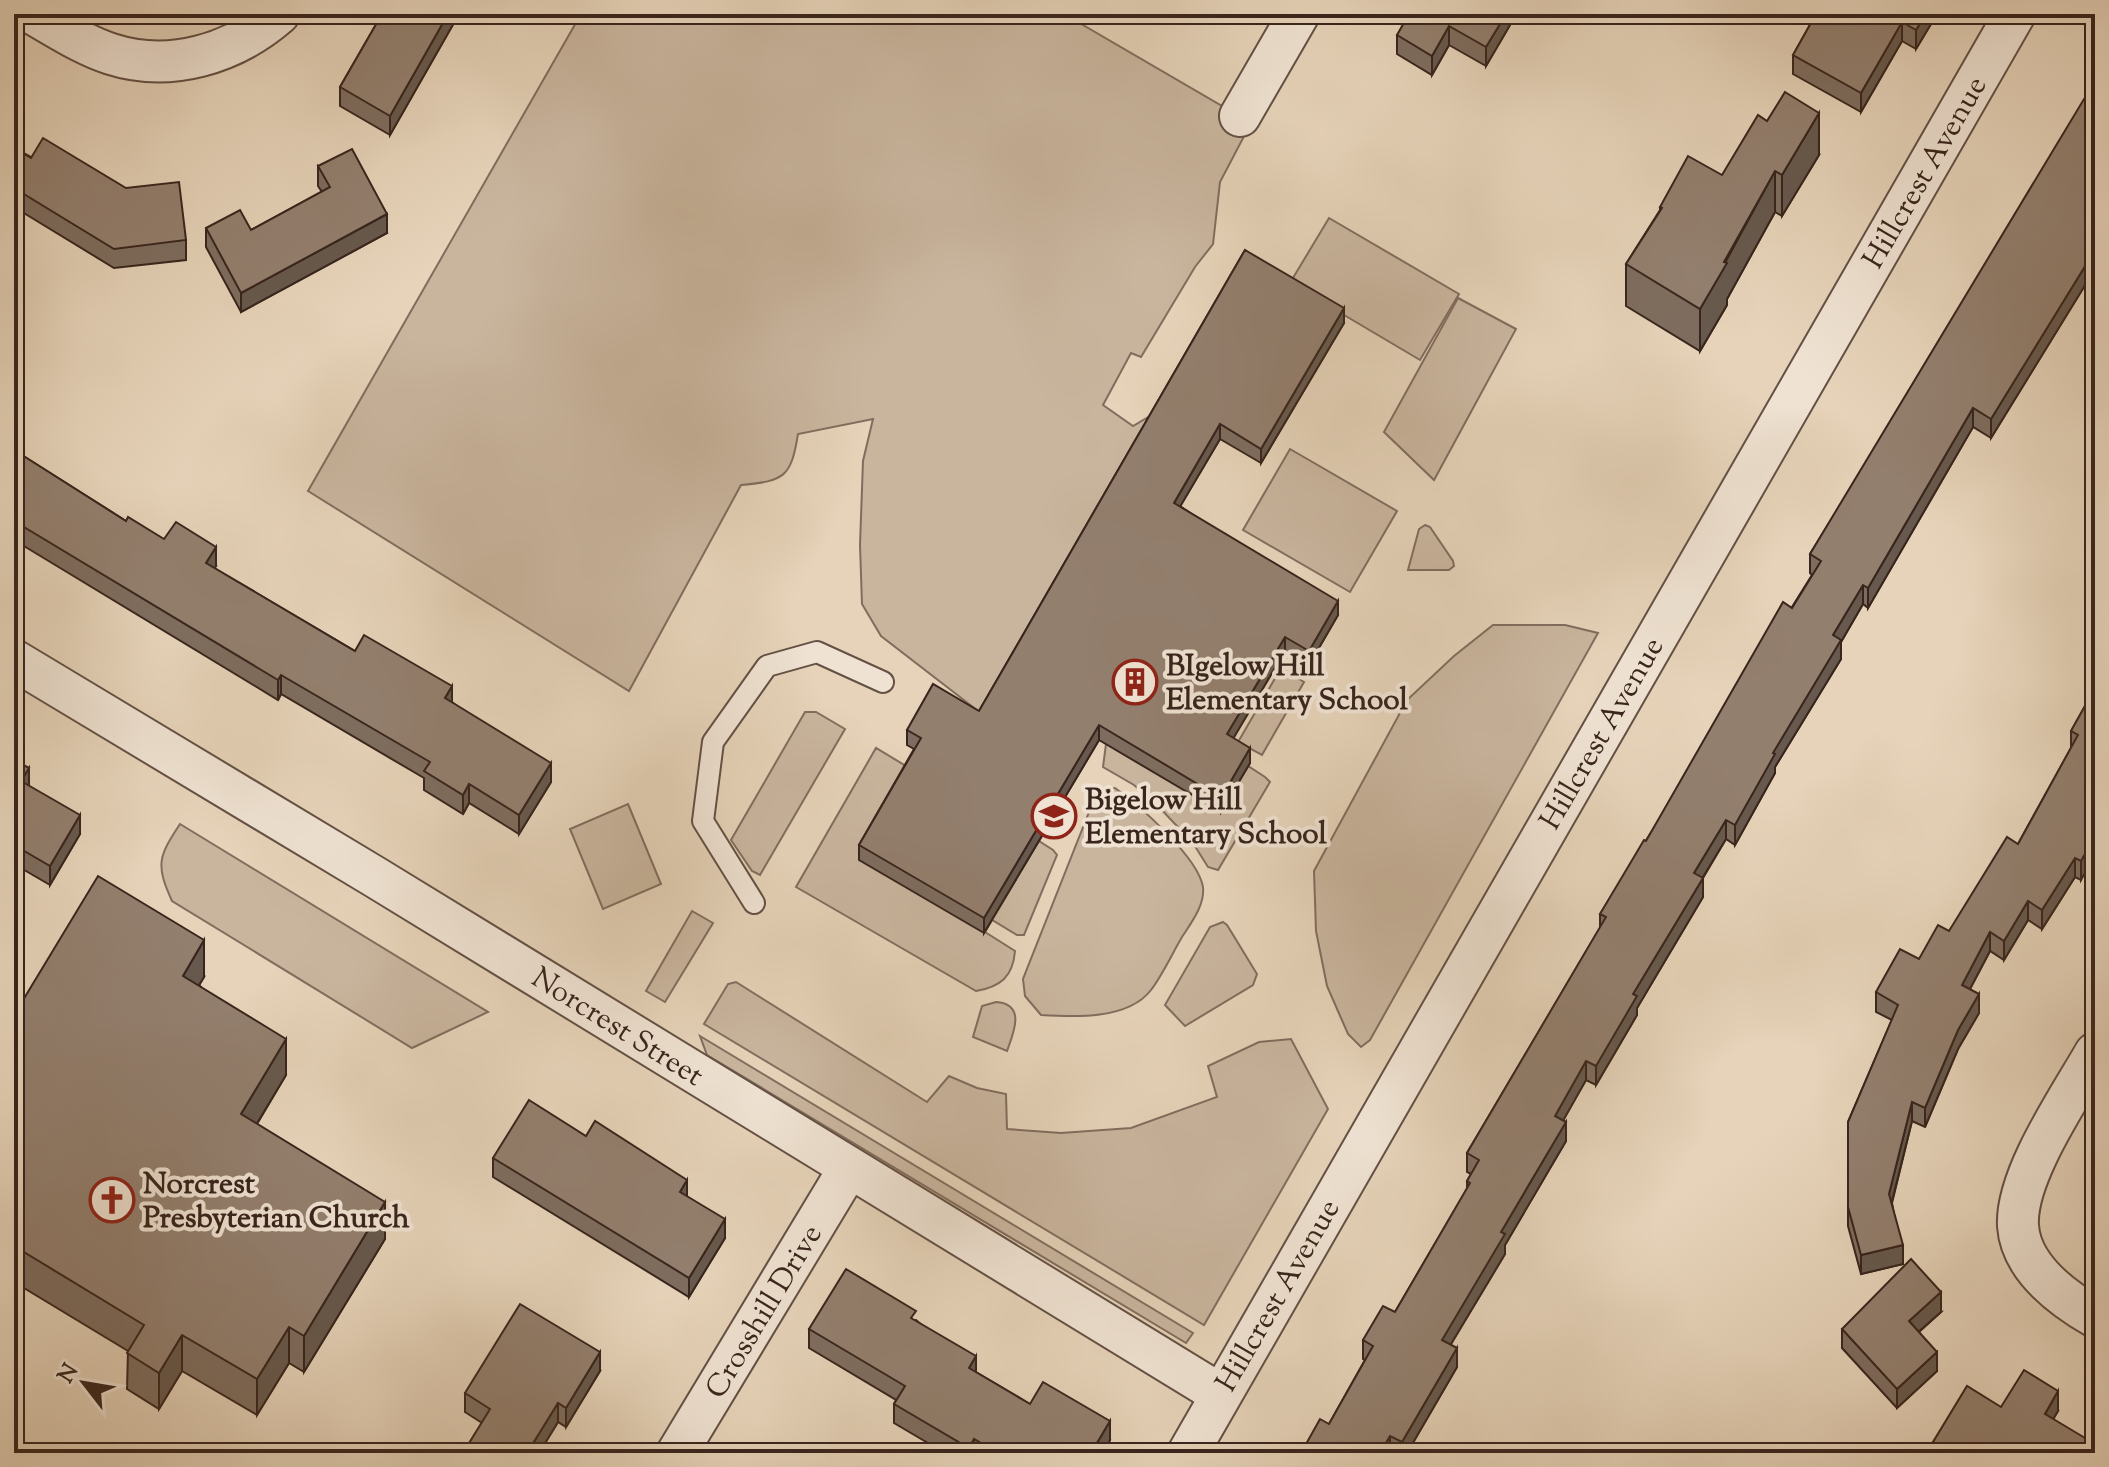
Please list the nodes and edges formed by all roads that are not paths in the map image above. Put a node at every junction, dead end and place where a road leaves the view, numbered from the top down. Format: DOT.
graph roads {
  1 [pos="33,14"];
  2 [pos="279,14"];
  3 [pos="1299,14"];
  4 [pos="2015,14"];
  5 [pos="1240,116"];
  6 [pos="14,660"];
  7 [pos="883,682"];
  8 [pos="754,903"];
  9 [pos="2095,1053"];
  10 [pos="849,1168"];
  11 [pos="2095,1317"];
  12 [pos="1220,1394"];
  13 [pos="677,1453"];
  14 [pos="1188,1453"];
  1 -- 2 [label="street"];
  3 -- 5 [label="street"];
  4 -- 12 [label="street, Hillcrest Avenue"];
  6 -- 10 [label="street, Norcrest Street"];
  7 -- 8 [label="lane"];
  9 -- 11 [label="street"];
  10 -- 12 [label="street, Norcrest Street"];
  10 -- 13 [label="street, Crosshill Drive"];
  12 -- 14 [label="street, Hillcrest Avenue"];
}
